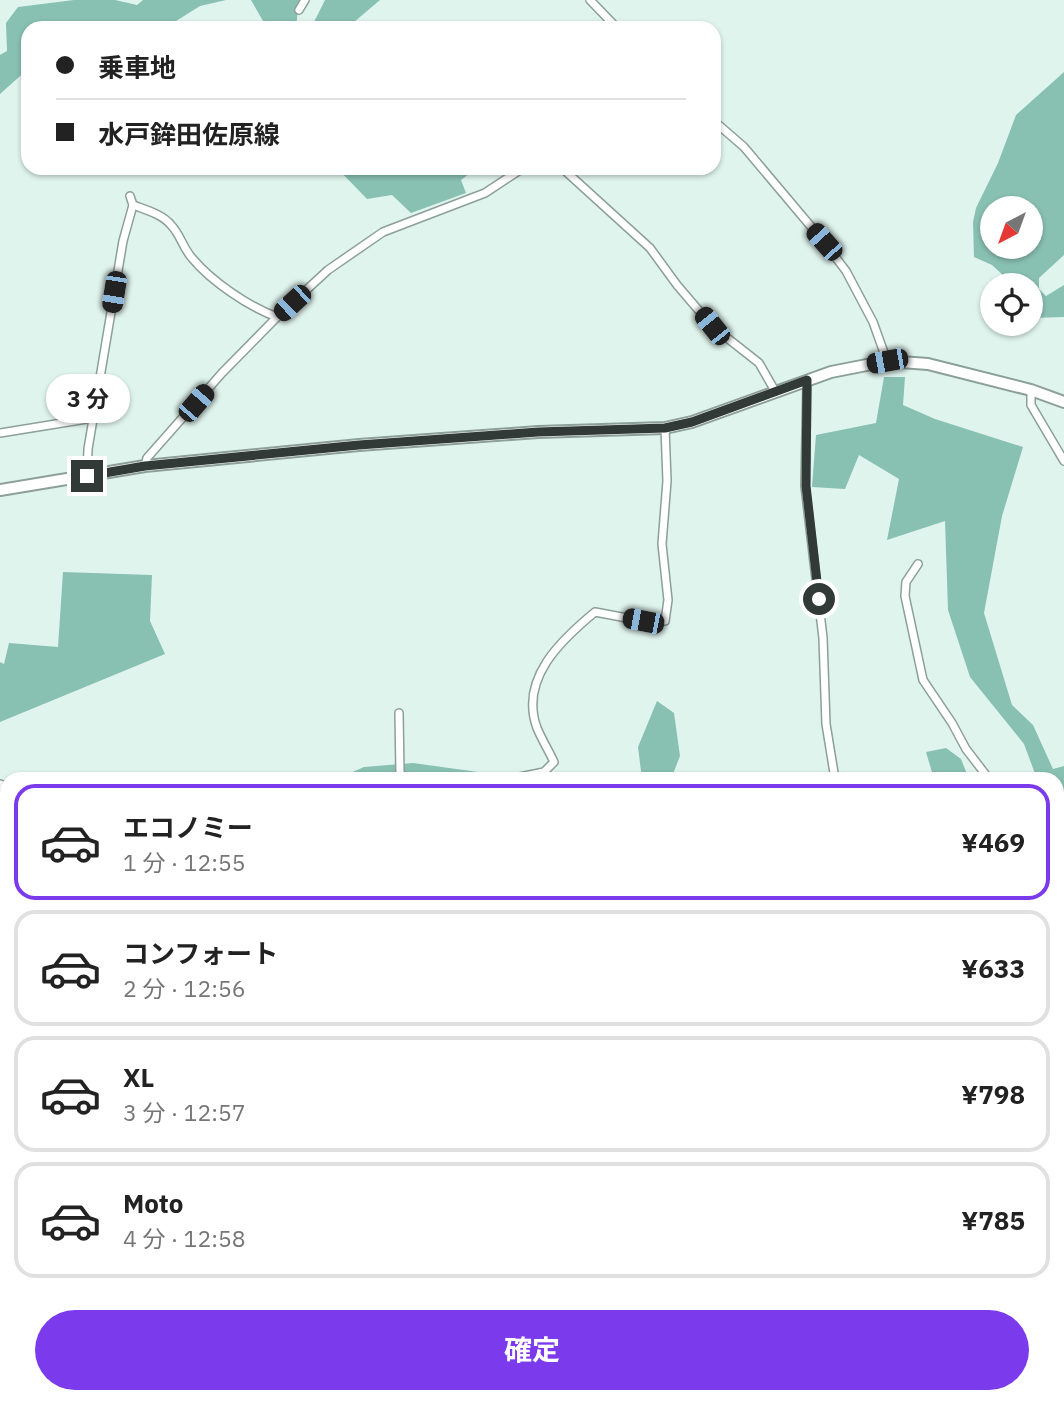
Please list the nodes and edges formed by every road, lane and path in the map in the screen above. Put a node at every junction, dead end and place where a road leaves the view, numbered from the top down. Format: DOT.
graph roads {
  1 [pos="305,0"];
  2 [pos="590,0"];
  3 [pos="299,10"];
  4 [pos="610,21"];
  5 [pos="721,127"];
  6 [pos="512,175"];
  7 [pos="570,175"];
  8 [pos="130,196"];
  9 [pos="133,205"];
  10 [pos="277,317"];
  11 [pos="887,361"];
  12 [pos="807,380"];
  13 [pos="1031,390"];
  14 [pos="775,391"];
  15 [pos="1064,402"];
  16 [pos="93,418"];
  17 [pos="665,428"];
  18 [pos="0,433"];
  19 [pos="1064,461"];
  20 [pos="145,466"];
  21 [pos="87,476"];
  22 [pos="0,490"];
  23 [pos="918,564"];
  24 [pos="399,713"];
  25 [pos="400,772"];
  26 [pos="544,772"];
  27 [pos="834,772"];
  28 [pos="984,772"];
  1 -- 3 [label="street"];
  2 -- 4 [label="street"];
  5 -- 11 [label="street"];
  6 -- 10 [label="street"];
  7 -- 14 [label="street"];
  8 -- 9 [label="street"];
  9 -- 10 [label="street"];
  9 -- 16 [label="street"];
  10 -- 20 [label="street"];
  11 -- 12 [label="main road"];
  11 -- 13 [label="main road"];
  12 -- 14 [label="main road"];
  12 -- 27 [label="street"];
  13 -- 15 [label="main road"];
  13 -- 19 [label="street"];
  14 -- 17 [label="main road"];
  16 -- 18 [label="street"];
  16 -- 21 [label="street"];
  17 -- 20 [label="main road"];
  17 -- 26 [label="street"];
  20 -- 21 [label="main road"];
  21 -- 22 [label="main road"];
  23 -- 28 [label="street"];
  24 -- 25 [label="street"];
}
